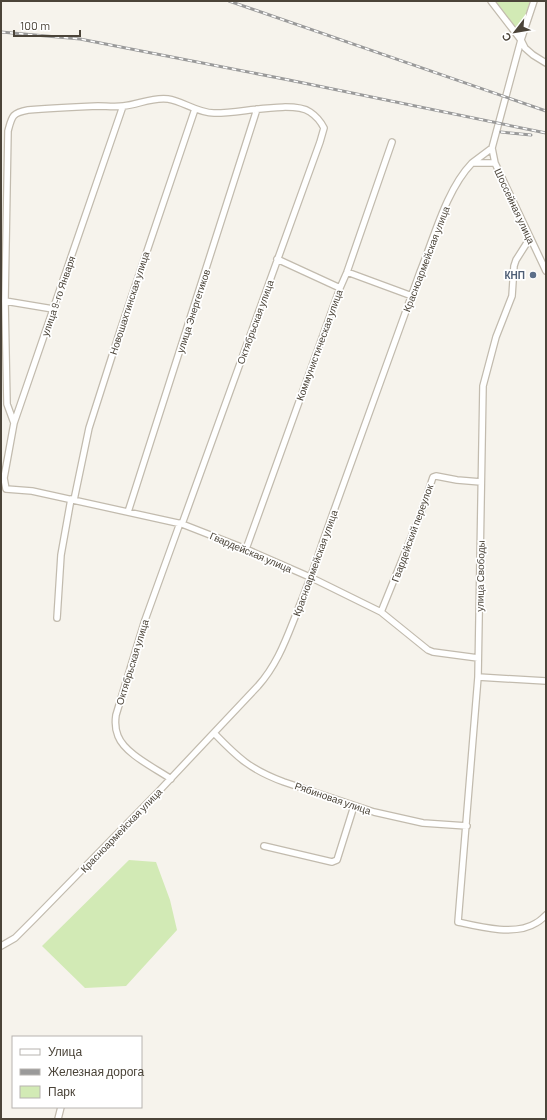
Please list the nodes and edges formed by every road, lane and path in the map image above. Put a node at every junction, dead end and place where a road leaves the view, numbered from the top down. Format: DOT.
graph roads {
  1 [pos="491,1"];
  2 [pos="534,1"];
  3 [pos="521,40"];
  4 [pos="546,63"];
  5 [pos="123,106"];
  6 [pos="256,109"];
  7 [pos="195,110"];
  8 [pos="392,142"];
  9 [pos="492,148"];
  10 [pos="472,163"];
  11 [pos="495,163"];
  12 [pos="530,238"];
  13 [pos="278,259"];
  14 [pos="546,271"];
  15 [pos="347,272"];
  16 [pos="340,288"];
  17 [pos="412,296"];
  18 [pos="5,301"];
  19 [pos="53,309"];
  20 [pos="14,423"];
  21 [pos="482,482"];
  22 [pos="6,489"];
  23 [pos="73,499"];
  24 [pos="128,512"];
  25 [pos="181,524"];
  26 [pos="246,549"];
  27 [pos="312,578"];
  28 [pos="381,612"];
  29 [pos="56,618"];
  30 [pos="478,658"];
  31 [pos="478,677"];
  32 [pos="546,681"];
  33 [pos="214,733"];
  34 [pos="171,779"];
  35 [pos="354,806"];
  36 [pos="467,826"];
  37 [pos="264,846"];
  38 [pos="546,915"];
  39 [pos="1,946"];
  40 [pos="60,1108"];
  41 [pos="58,1119"];
  1 -- 3 [label="street"];
  2 -- 3 [label="street"];
  3 -- 4 [label="street"];
  3 -- 9 [label="street"];
  5 -- 7 [label="street"];
  5 -- 18 [label="street"];
  5 -- 19 [label="street, улица 9-го Января"];
  6 -- 7 [label="street"];
  6 -- 13 [label="street, Октябрьская улица"];
  6 -- 24 [label="street, улица Энергетиков"];
  7 -- 23 [label="street, Новошахтинская улица"];
  8 -- 15 [label="street, Коммунистическая улица"];
  9 -- 10 [label="street, Красноармейская улица"];
  9 -- 11 [label="street, Шоссейная улица"];
  10 -- 11 [label="street"];
  10 -- 17 [label="street, Красноармейская улица"];
  11 -- 12 [label="street, Шоссейная улица"];
  12 -- 14 [label="street, Шоссейная улица"];
  12 -- 21 [label="street, улица Свободы"];
  13 -- 16 [label="street"];
  13 -- 25 [label="street, Октябрьская улица"];
  15 -- 16 [label="street, Коммунистическая улица"];
  15 -- 17 [label="street"];
  16 -- 26 [label="street, Коммунистическая улица"];
  17 -- 27 [label="street, Красноармейская улица"];
  18 -- 19 [label="street"];
  18 -- 20 [label="street"];
  19 -- 20 [label="street, улица 9-го Января"];
  20 -- 22 [label="street, улица 9-го Января"];
  21 -- 28 [label="street, Гвардейский переулок"];
  21 -- 30 [label="street, улица Свободы"];
  22 -- 23 [label="street, Гвардейская улица"];
  23 -- 24 [label="street, Гвардейская улица"];
  23 -- 29 [label="street, Новошахтинская улица"];
  24 -- 25 [label="street, Гвардейская улица"];
  25 -- 26 [label="street, Гвардейская улица"];
  25 -- 34 [label="street, Октябрьская улица"];
  26 -- 27 [label="street, Гвардейская улица"];
  27 -- 28 [label="street, Гвардейская улица"];
  27 -- 33 [label="street, Красноармейская улица"];
  28 -- 30 [label="street, Гвардейская улица"];
  30 -- 31 [label="street, улица Свободы"];
  31 -- 32 [label="street"];
  31 -- 36 [label="street, улица Свободы"];
  33 -- 34 [label="street, Красноармейская улица"];
  33 -- 35 [label="street, Рябиновая улица"];
  34 -- 39 [label="street, Красноармейская улица"];
  35 -- 36 [label="street, Рябиновая улица"];
  35 -- 37 [label="street"];
  36 -- 38 [label="street, улица Свободы"];
  40 -- 41 [label="street"];
}
